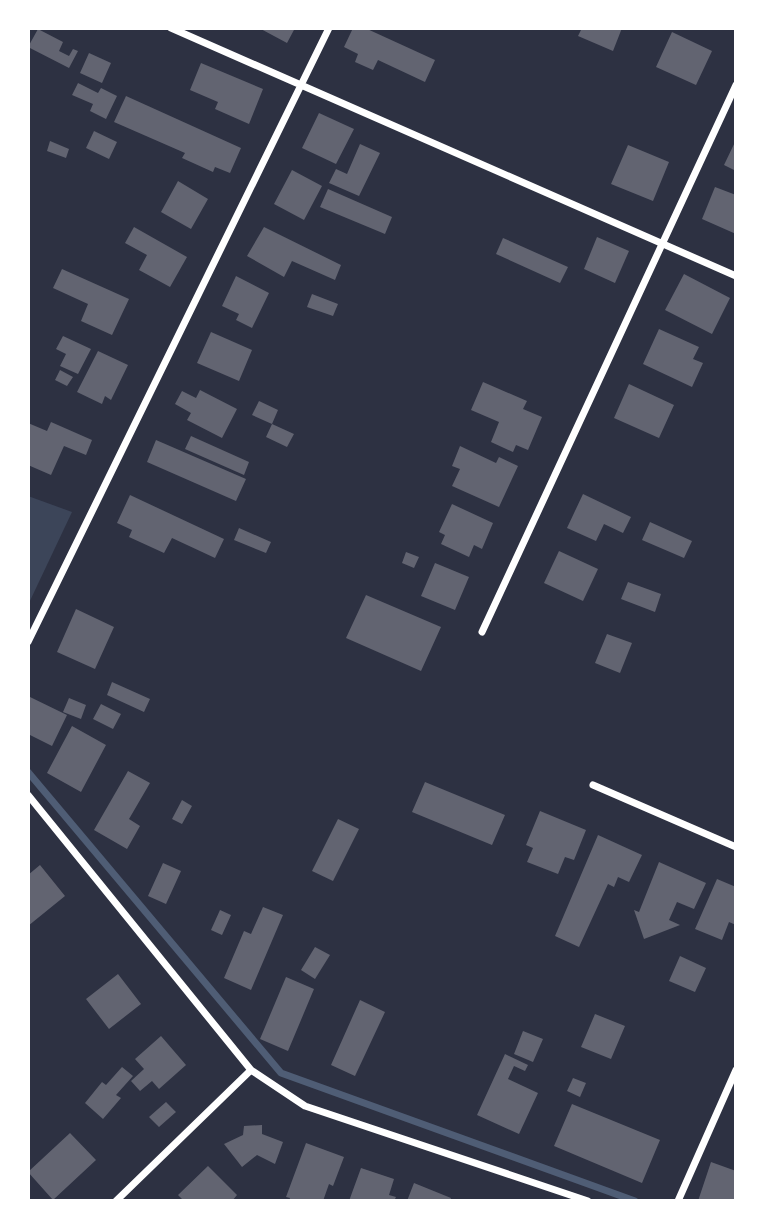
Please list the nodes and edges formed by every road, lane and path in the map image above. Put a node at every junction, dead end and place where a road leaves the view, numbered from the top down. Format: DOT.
graph roads {
  1 [pos="172,28"];
  2 [pos="329,28"];
  3 [pos="736,85"];
  4 [pos="301,86"];
  5 [pos="663,244"];
  6 [pos="736,276"];
  7 [pos="482,632"];
  8 [pos="28,642"];
  9 [pos="593,785"];
  10 [pos="28,796"];
  11 [pos="736,847"];
  12 [pos="736,1069"];
  13 [pos="251,1070"];
  14 [pos="563,1192"];
  15 [pos="116,1201"];
  16 [pos="560,1201"];
  17 [pos="588,1201"];
  18 [pos="678,1201"];
  1 -- 4 [label="street"];
  2 -- 4 [label="street"];
  3 -- 5 [label="street"];
  4 -- 5 [label="street"];
  4 -- 8 [label="street"];
  5 -- 6 [label="street"];
  5 -- 7 [label="street"];
  9 -- 11 [label="street"];
  10 -- 13 [label="street"];
  12 -- 18 [label="street"];
  13 -- 14 [label="street"];
  13 -- 15 [label="street"];
  14 -- 16 [label="street"];
  14 -- 17 [label="street"];
}
